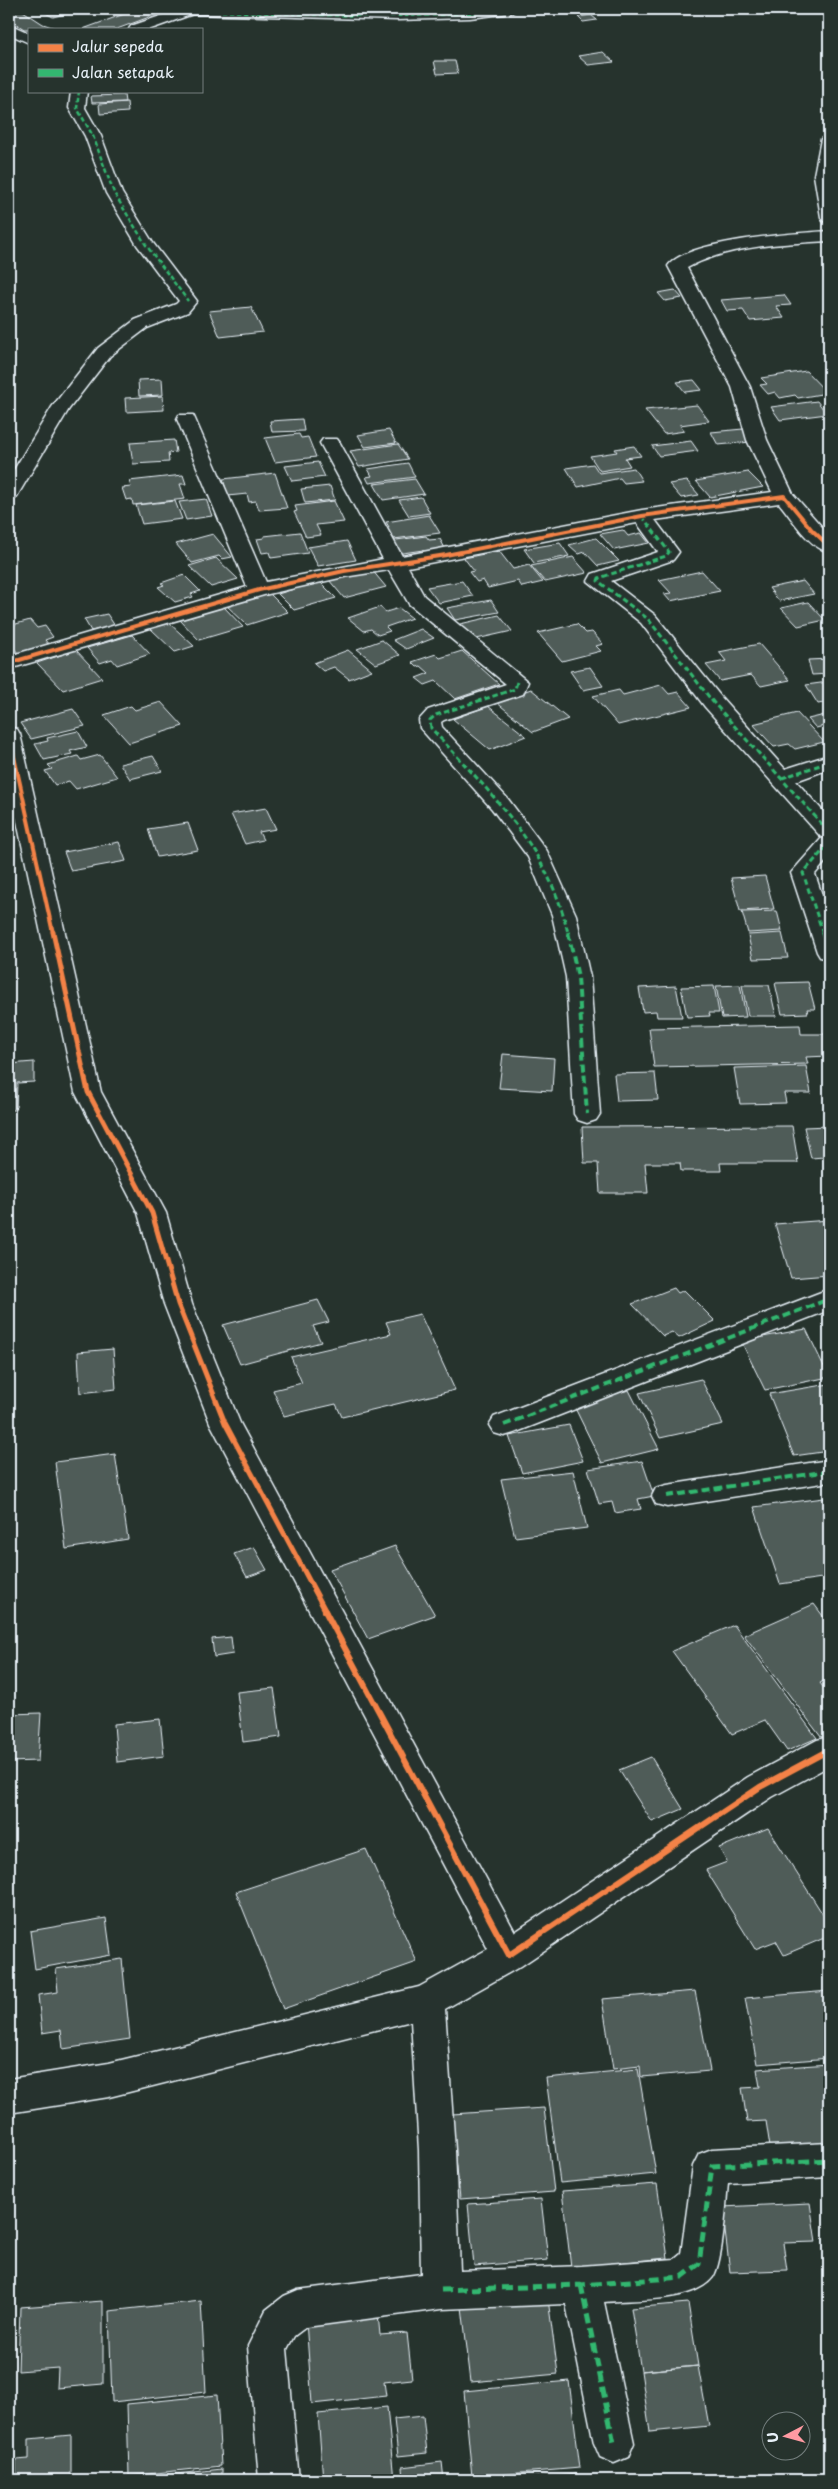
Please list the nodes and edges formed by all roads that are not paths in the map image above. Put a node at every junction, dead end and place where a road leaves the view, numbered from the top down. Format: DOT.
graph roads {
  1 [pos="194,9"];
  2 [pos="512,9"];
  3 [pos="9,28"];
  4 [pos="139,28"];
  5 [pos="28,38"];
  6 [pos="79,92"];
  7 [pos="829,139"];
  8 [pos="829,217"];
  9 [pos="829,236"];
  10 [pos="186,419"];
  11 [pos="330,442"];
  12 [pos="9,494"];
  13 [pos="784,496"];
  14 [pos="642,516"];
  15 [pos="829,546"];
  16 [pos="396,563"];
  17 [pos="259,590"];
  18 [pos="9,663"];
  19 [pos="9,734"];
  20 [pos="829,762"];
  21 [pos="782,778"];
  22 [pos="829,832"];
  23 [pos="829,844"];
  24 [pos="829,952"];
  25 [pos="587,1114"];
  26 [pos="829,1299"];
  27 [pos="504,1425"];
  28 [pos="829,1471"];
  29 [pos="666,1496"];
  30 [pos="829,1750"];
  31 [pos="509,1955"];
  32 [pos="426,2001"];
  33 [pos="9,2096"];
  34 [pos="829,2160"];
  35 [pos="581,2285"];
  36 [pos="441,2290"];
  37 [pos="614,2443"];
  38 [pos="279,2480"];
  1 -- 2 [label="street"];
  1 -- 4 [label="street"];
  3 -- 5 [label="street"];
  6 -- 12 [label="street"];
  7 -- 8 [label="street"];
  9 -- 13 [label="street"];
  10 -- 17 [label="street"];
  11 -- 16 [label="street"];
  13 -- 14 [label="street"];
  13 -- 15 [label="street"];
  14 -- 16 [label="street"];
  14 -- 21 [label="street"];
  16 -- 17 [label="street"];
  16 -- 25 [label="street"];
  17 -- 18 [label="street"];
  19 -- 31 [label="street"];
  20 -- 21 [label="street"];
  21 -- 22 [label="street"];
  23 -- 24 [label="street"];
  26 -- 27 [label="street"];
  28 -- 29 [label="street"];
  30 -- 31 [label="street"];
  31 -- 32 [label="street"];
  32 -- 33 [label="street"];
  32 -- 36 [label="street"];
  34 -- 35 [label="street"];
  35 -- 36 [label="street"];
  35 -- 37 [label="street"];
  36 -- 38 [label="street"];
}
